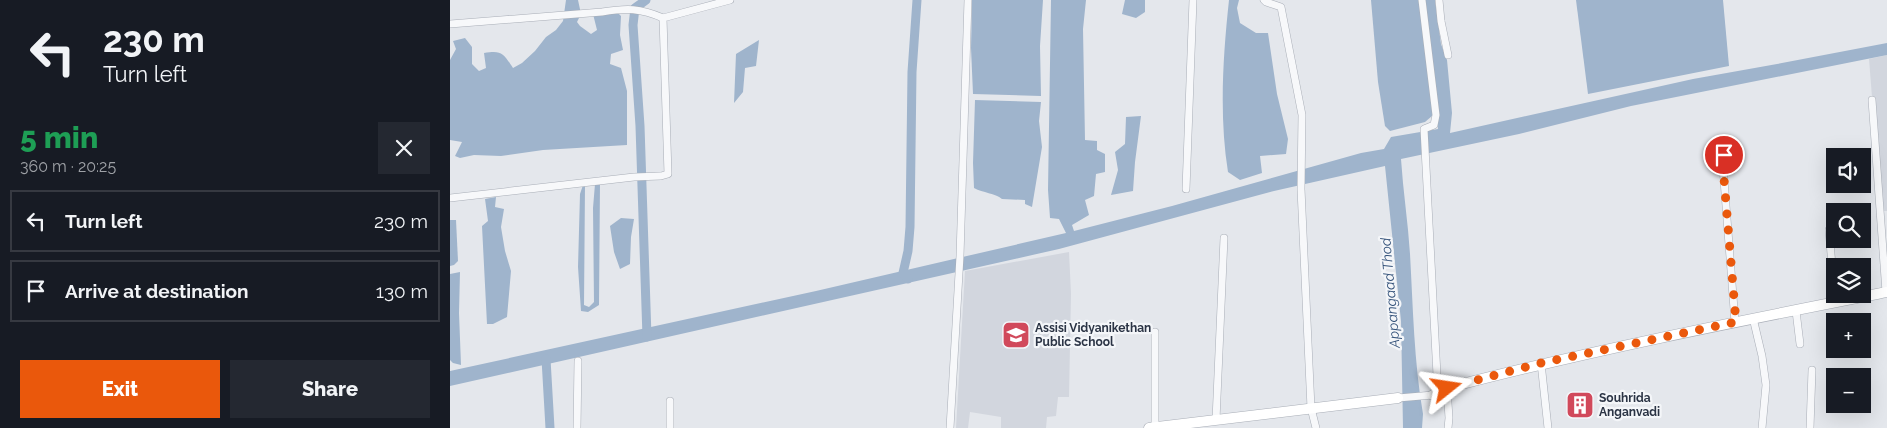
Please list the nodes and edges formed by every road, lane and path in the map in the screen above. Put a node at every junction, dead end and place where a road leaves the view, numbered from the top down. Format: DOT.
graph roads {
  1 [pos="730,0"];
  2 [pos="968,0"];
  3 [pos="1193,0"];
  4 [pos="1264,0"];
  5 [pos="1422,0"];
  6 [pos="1439,0"];
  7 [pos="663,18"];
  8 [pos="450,24"];
  9 [pos="1448,55"];
  10 [pos="1872,100"];
  11 [pos="1724,155"];
  12 [pos="1186,189"];
  13 [pos="450,198"];
  14 [pos="1224,238"];
  15 [pos="1886,292"];
  16 [pos="1871,295"];
  17 [pos="1827,303"];
  18 [pos="1796,311"];
  19 [pos="1752,318"];
  20 [pos="1736,322"];
  21 [pos="1155,332"];
  22 [pos="1800,344"];
  23 [pos="578,361"];
  24 [pos="1541,363"];
  25 [pos="1812,370"];
  26 [pos="1439,392"];
  27 [pos="1398,398"];
  28 [pos="670,401"];
  29 [pos="1311,408"];
  30 [pos="1216,420"];
  31 [pos="1182,426"];
  32 [pos="1155,427"];
  33 [pos="577,428"];
  34 [pos="670,428"];
  35 [pos="950,428"];
  36 [pos="1149,428"];
  37 [pos="1316,428"];
  38 [pos="1448,428"];
  39 [pos="1548,428"];
  40 [pos="1762,428"];
  41 [pos="1810,428"];
  1 -- 7 [label="street"];
  2 -- 35 [label="street"];
  3 -- 12 [label="street"];
  4 -- 29 [label="street"];
  5 -- 26 [label="street"];
  6 -- 9 [label="street"];
  7 -- 8 [label="street"];
  7 -- 13 [label="street"];
  10 -- 15 [label="street"];
  11 -- 20 [label="street"];
  14 -- 30 [label="street"];
  15 -- 16 [label="street"];
  17 -- 18 [label="street"];
  18 -- 19 [label="street"];
  18 -- 22 [label="street"];
  19 -- 20 [label="street"];
  19 -- 40 [label="street"];
  20 -- 24 [label="street"];
  21 -- 32 [label="street"];
  23 -- 33 [label="street"];
  24 -- 26 [label="street"];
  24 -- 39 [label="street"];
  25 -- 41 [label="street"];
  26 -- 27 [label="street"];
  26 -- 38 [label="street"];
  27 -- 29 [label="street"];
  28 -- 34 [label="street"];
  29 -- 30 [label="street"];
  29 -- 37 [label="street"];
  30 -- 31 [label="street"];
  31 -- 32 [label="street"];
  32 -- 36 [label="street"];
}
